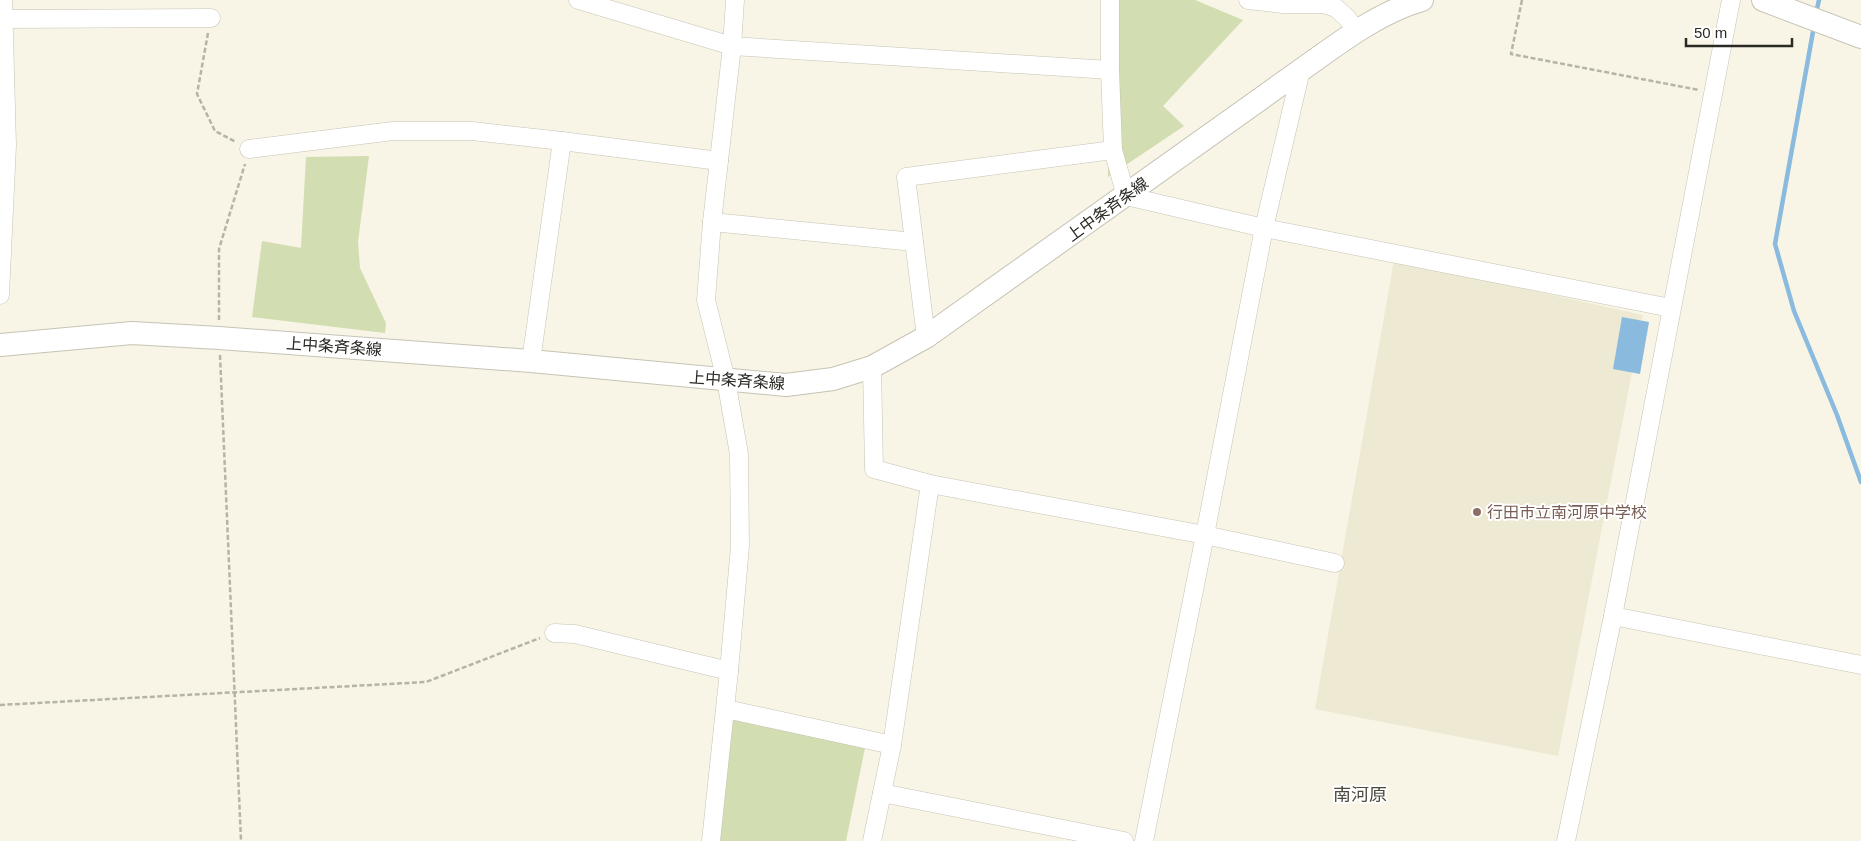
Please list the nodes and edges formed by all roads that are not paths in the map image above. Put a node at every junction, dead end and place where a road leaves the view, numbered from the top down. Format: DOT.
graph roads {
  1 [pos="3,0"];
  2 [pos="578,0"];
  3 [pos="735,0"];
  4 [pos="1110,0"];
  5 [pos="1248,0"];
  6 [pos="1422,0"];
  7 [pos="1731,0"];
  8 [pos="1763,0"];
  9 [pos="1284,2"];
  10 [pos="211,18"];
  11 [pos="4,19"];
  12 [pos="1357,32"];
  13 [pos="1861,37"];
  14 [pos="732,46"];
  15 [pos="1110,70"];
  16 [pos="1300,70"];
  17 [pos="562,141"];
  18 [pos="249,149"];
  19 [pos="1113,150"];
  20 [pos="719,161"];
  21 [pos="1126,196"];
  22 [pos="2,207"];
  23 [pos="712,222"];
  24 [pos="1264,228"];
  25 [pos="914,242"];
  26 [pos="0,295"];
  27 [pos="1671,308"];
  28 [pos="926,337"];
  29 [pos="0,345"];
  30 [pos="531,361"];
  31 [pos="872,367"];
  32 [pos="726,380"];
  33 [pos="930,484"];
  34 [pos="1205,535"];
  35 [pos="1335,563"];
  36 [pos="1613,616"];
  37 [pos="554,633"];
  38 [pos="1861,665"];
  39 [pos="728,671"];
  40 [pos="726,709"];
  41 [pos="892,745"];
  42 [pos="882,793"];
  43 [pos="711,841"];
  44 [pos="872,841"];
  45 [pos="1124,841"];
  46 [pos="1144,841"];
  47 [pos="1566,841"];
  1 -- 11 [label="street"];
  2 -- 14 [label="street"];
  3 -- 14 [label="street"];
  4 -- 15 [label="street"];
  5 -- 9 [label="street"];
  6 -- 12 [label="main road, 上中条斉条線"];
  7 -- 27 [label="street"];
  8 -- 13 [label="main road"];
  9 -- 12 [label="street"];
  10 -- 11 [label="street"];
  11 -- 22 [label="street"];
  12 -- 16 [label="main road, 上中条斉条線"];
  14 -- 15 [label="street"];
  14 -- 20 [label="street"];
  15 -- 19 [label="street"];
  16 -- 21 [label="main road, 上中条斉条線"];
  16 -- 24 [label="street"];
  17 -- 18 [label="street"];
  17 -- 20 [label="street"];
  17 -- 30 [label="street"];
  19 -- 21 [label="street"];
  19 -- 25 [label="street"];
  20 -- 23 [label="street"];
  21 -- 24 [label="street"];
  21 -- 28 [label="main road, 上中条斉条線"];
  22 -- 26 [label="street"];
  23 -- 25 [label="street"];
  23 -- 32 [label="street"];
  24 -- 27 [label="street"];
  24 -- 34 [label="street"];
  25 -- 28 [label="street"];
  27 -- 36 [label="street"];
  28 -- 31 [label="main road, 上中条斉条線"];
  29 -- 30 [label="main road, 上中条斉条線"];
  30 -- 32 [label="main road, 上中条斉条線"];
  31 -- 32 [label="main road, 上中条斉条線"];
  31 -- 33 [label="street"];
  32 -- 39 [label="street"];
  33 -- 34 [label="street"];
  33 -- 41 [label="street"];
  34 -- 35 [label="street"];
  34 -- 46 [label="street"];
  36 -- 38 [label="street"];
  36 -- 47 [label="street"];
  37 -- 39 [label="street"];
  39 -- 40 [label="street"];
  40 -- 41 [label="street"];
  40 -- 43 [label="street"];
  41 -- 42 [label="street"];
  42 -- 44 [label="street"];
  42 -- 45 [label="street"];
}
